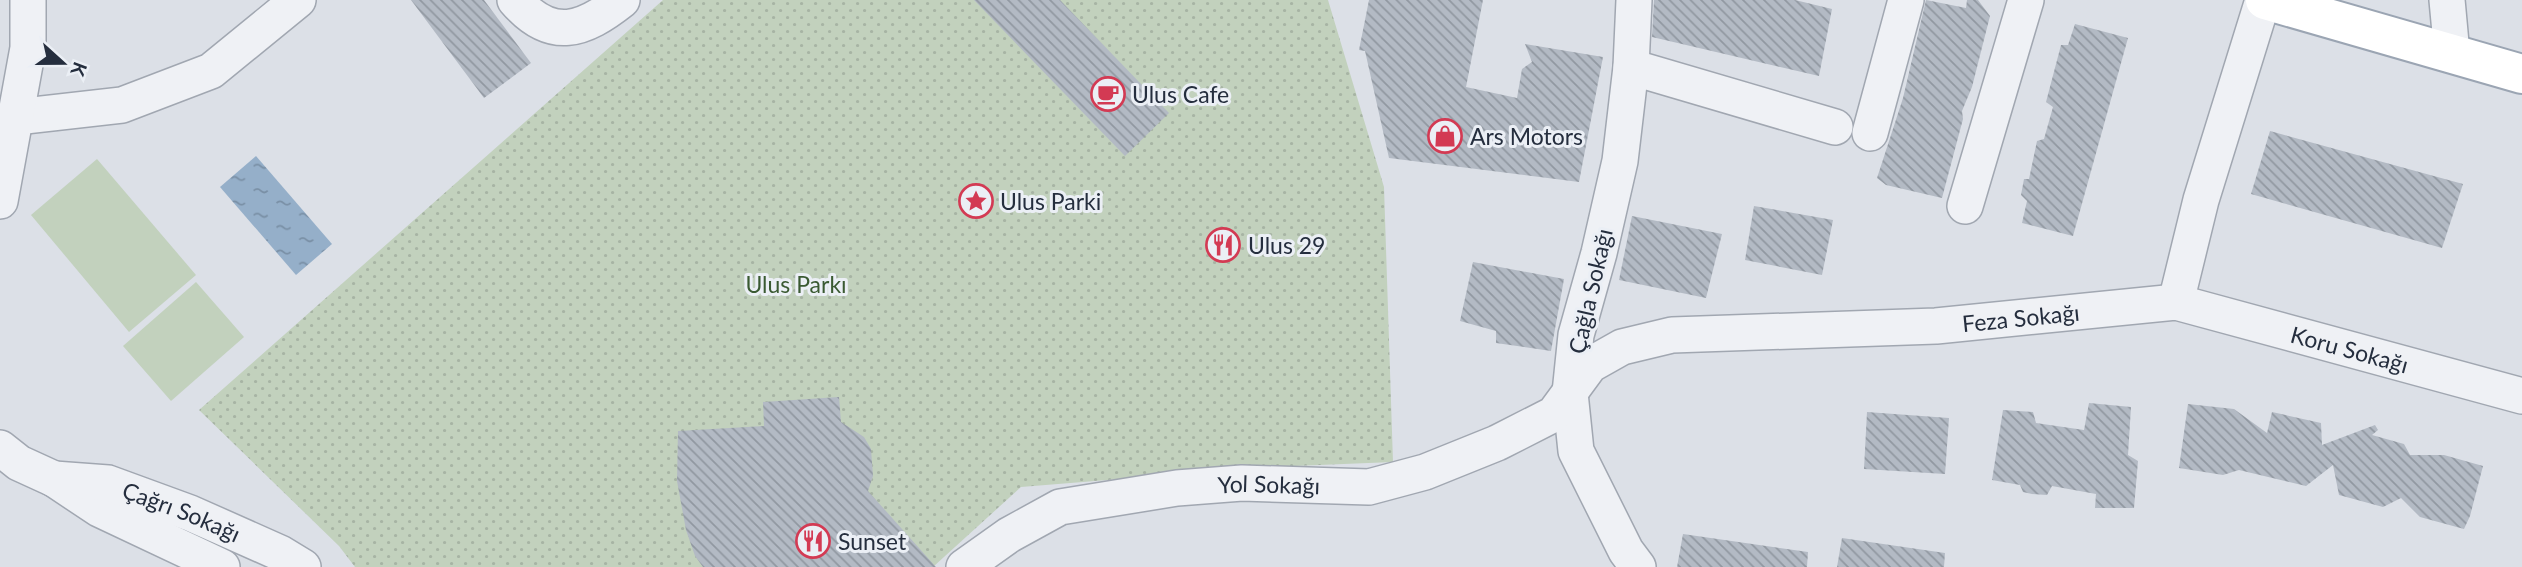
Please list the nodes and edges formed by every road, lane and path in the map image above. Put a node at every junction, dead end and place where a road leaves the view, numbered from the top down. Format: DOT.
graph roads {
  1 [pos="28,0"];
  2 [pos="299,0"];
  3 [pos="515,0"];
  4 [pos="622,0"];
  5 [pos="1633,0"];
  6 [pos="1906,0"];
  7 [pos="2026,0"];
  8 [pos="2264,0"];
  9 [pos="2447,0"];
  10 [pos="2452,54"];
  11 [pos="1631,67"];
  12 [pos="2522,74"];
  13 [pos="16,117"];
  14 [pos="1835,127"];
  15 [pos="1870,133"];
  16 [pos="0,201"];
  17 [pos="1965,206"];
  18 [pos="2176,302"];
  19 [pos="1570,394"];
  20 [pos="2522,396"];
  21 [pos="0,448"];
  22 [pos="54,479"];
  23 [pos="222,567"];
  24 [pos="303,567"];
  25 [pos="964,567"];
  26 [pos="1638,567"];
  1 -- 13 [label="street"];
  2 -- 13 [label="street"];
  3 -- 4 [label="street"];
  5 -- 11 [label="street, Çağla Sokağı"];
  6 -- 15 [label="street"];
  7 -- 17 [label="street"];
  8 -- 10 [label="main road"];
  8 -- 18 [label="street"];
  9 -- 10 [label="street"];
  10 -- 12 [label="main road"];
  11 -- 14 [label="street"];
  11 -- 19 [label="street, Çağla Sokağı"];
  13 -- 16 [label="street"];
  18 -- 19 [label="street, Feza Sokağı"];
  18 -- 20 [label="street, Koru Sokağı"];
  19 -- 25 [label="street, Yol Sokağı"];
  19 -- 26 [label="street, Çağla Sokağı"];
  21 -- 22 [label="street, Çağrı Sokağı"];
  22 -- 23 [label="street, Çağrı Sokağı"];
  22 -- 24 [label="street, Çağrı Sokağı"];
}
